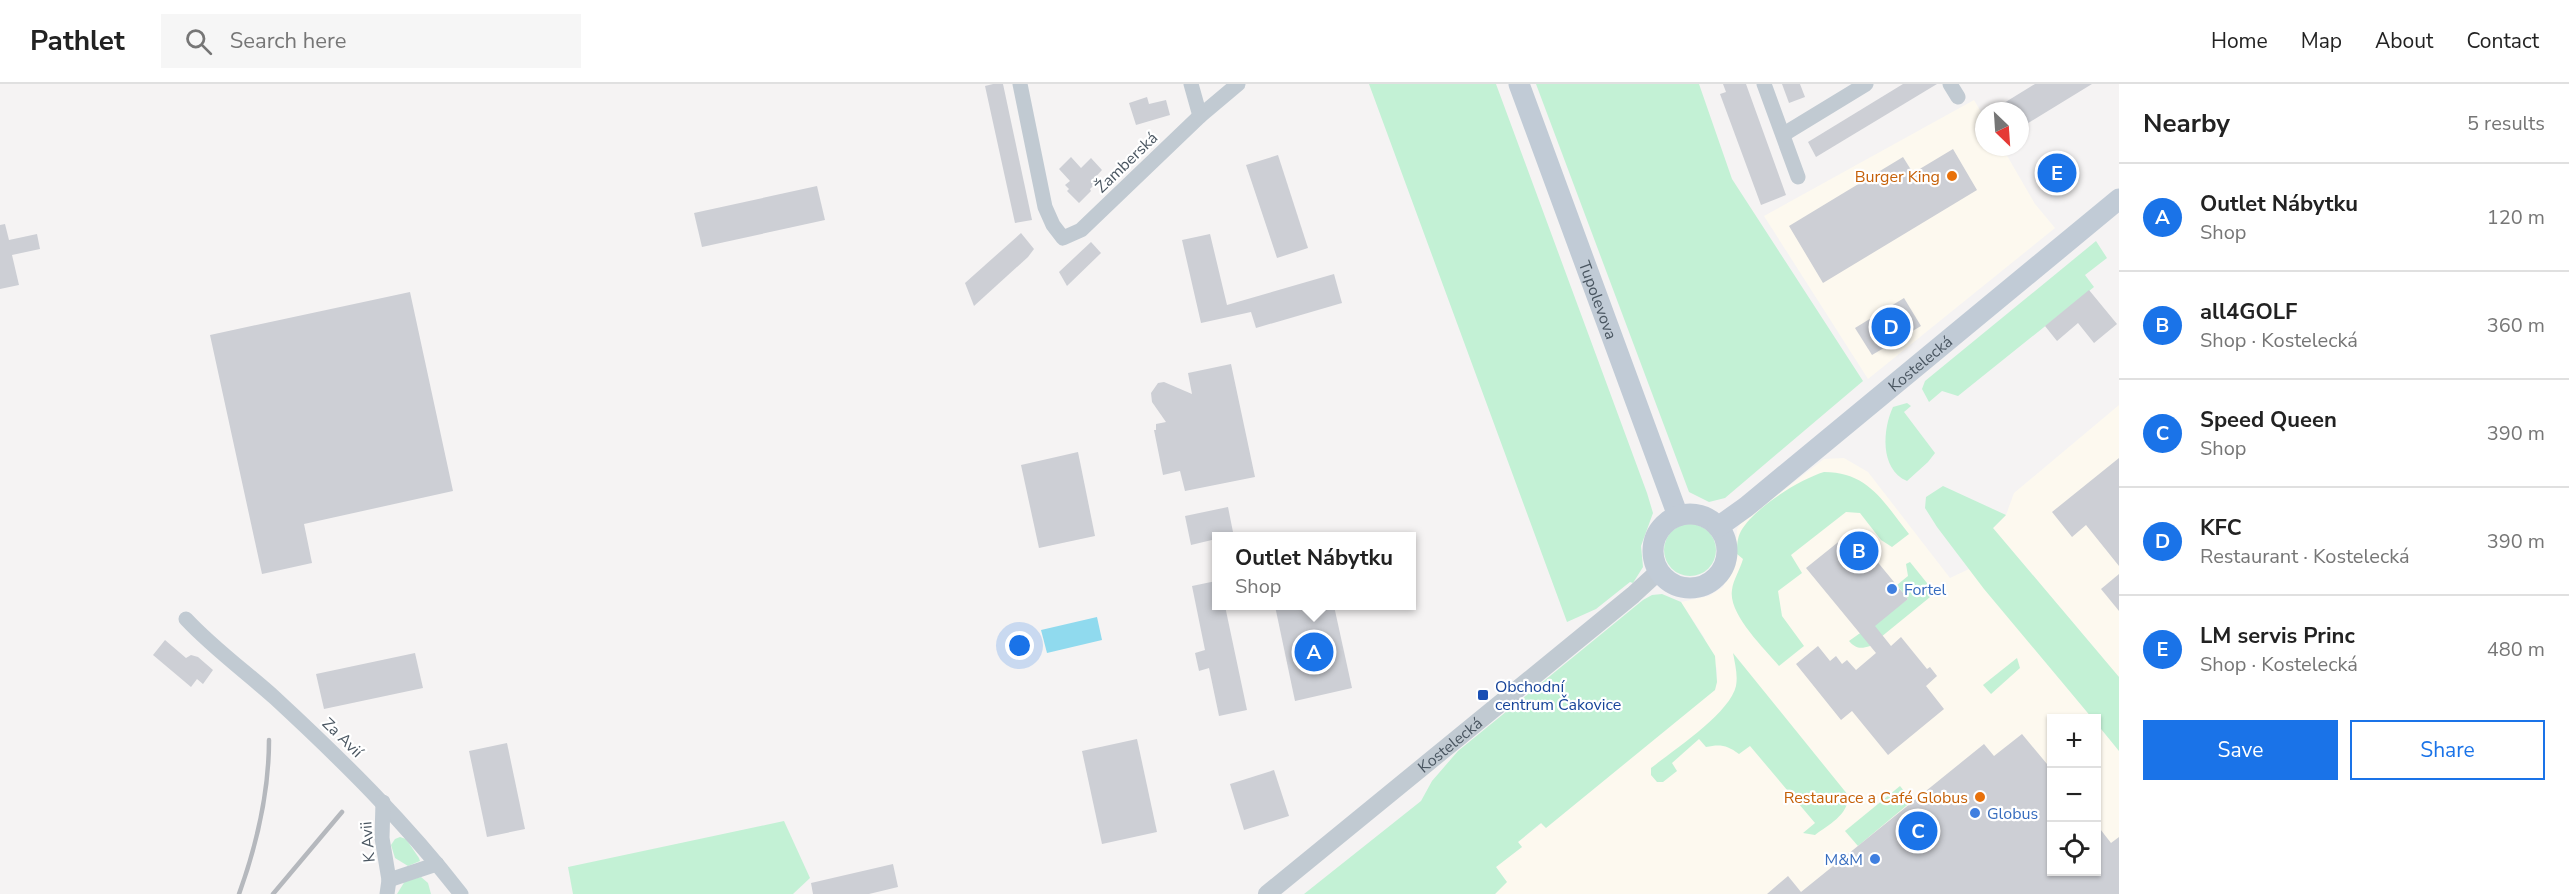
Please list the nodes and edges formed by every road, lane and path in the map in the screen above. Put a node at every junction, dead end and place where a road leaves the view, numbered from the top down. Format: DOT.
graph roads {
  1 [pos="1020,84"];
  2 [pos="1191,84"];
  3 [pos="1239,84"];
  4 [pos="1519,84"];
  5 [pos="1764,84"];
  6 [pos="1866,84"];
  7 [pos="1200,116"];
  8 [pos="1784,134"];
  9 [pos="1798,177"];
  10 [pos="2119,199"];
  11 [pos="1678,516"];
  12 [pos="1718,527"];
  13 [pos="1658,572"];
  14 [pos="186,619"];
  15 [pos="382,802"];
  16 [pos="437,864"];
  17 [pos="388,887"];
  18 [pos="461,894"];
  19 [pos="1267,894"];
  1 -- 7 [label="street, Žamberská"];
  2 -- 7 [label="street"];
  3 -- 7 [label="street, Žamberská"];
  4 -- 11 [label="main road, Tupolevova"];
  5 -- 8 [label="street"];
  6 -- 8 [label="street"];
  8 -- 9 [label="street"];
  10 -- 12 [label="main road, Kostelecká"];
  11 -- 12 [label="main road"];
  11 -- 13 [label="main road"];
  12 -- 13 [label="main road"];
  13 -- 19 [label="street, Kostelecká"];
  14 -- 15 [label="street, Za Avií"];
  15 -- 16 [label="street, Za Avií"];
  15 -- 17 [label="street, K Avii"];
  16 -- 17 [label="street, K Avii"];
  16 -- 18 [label="street, Za Avií"];
}
